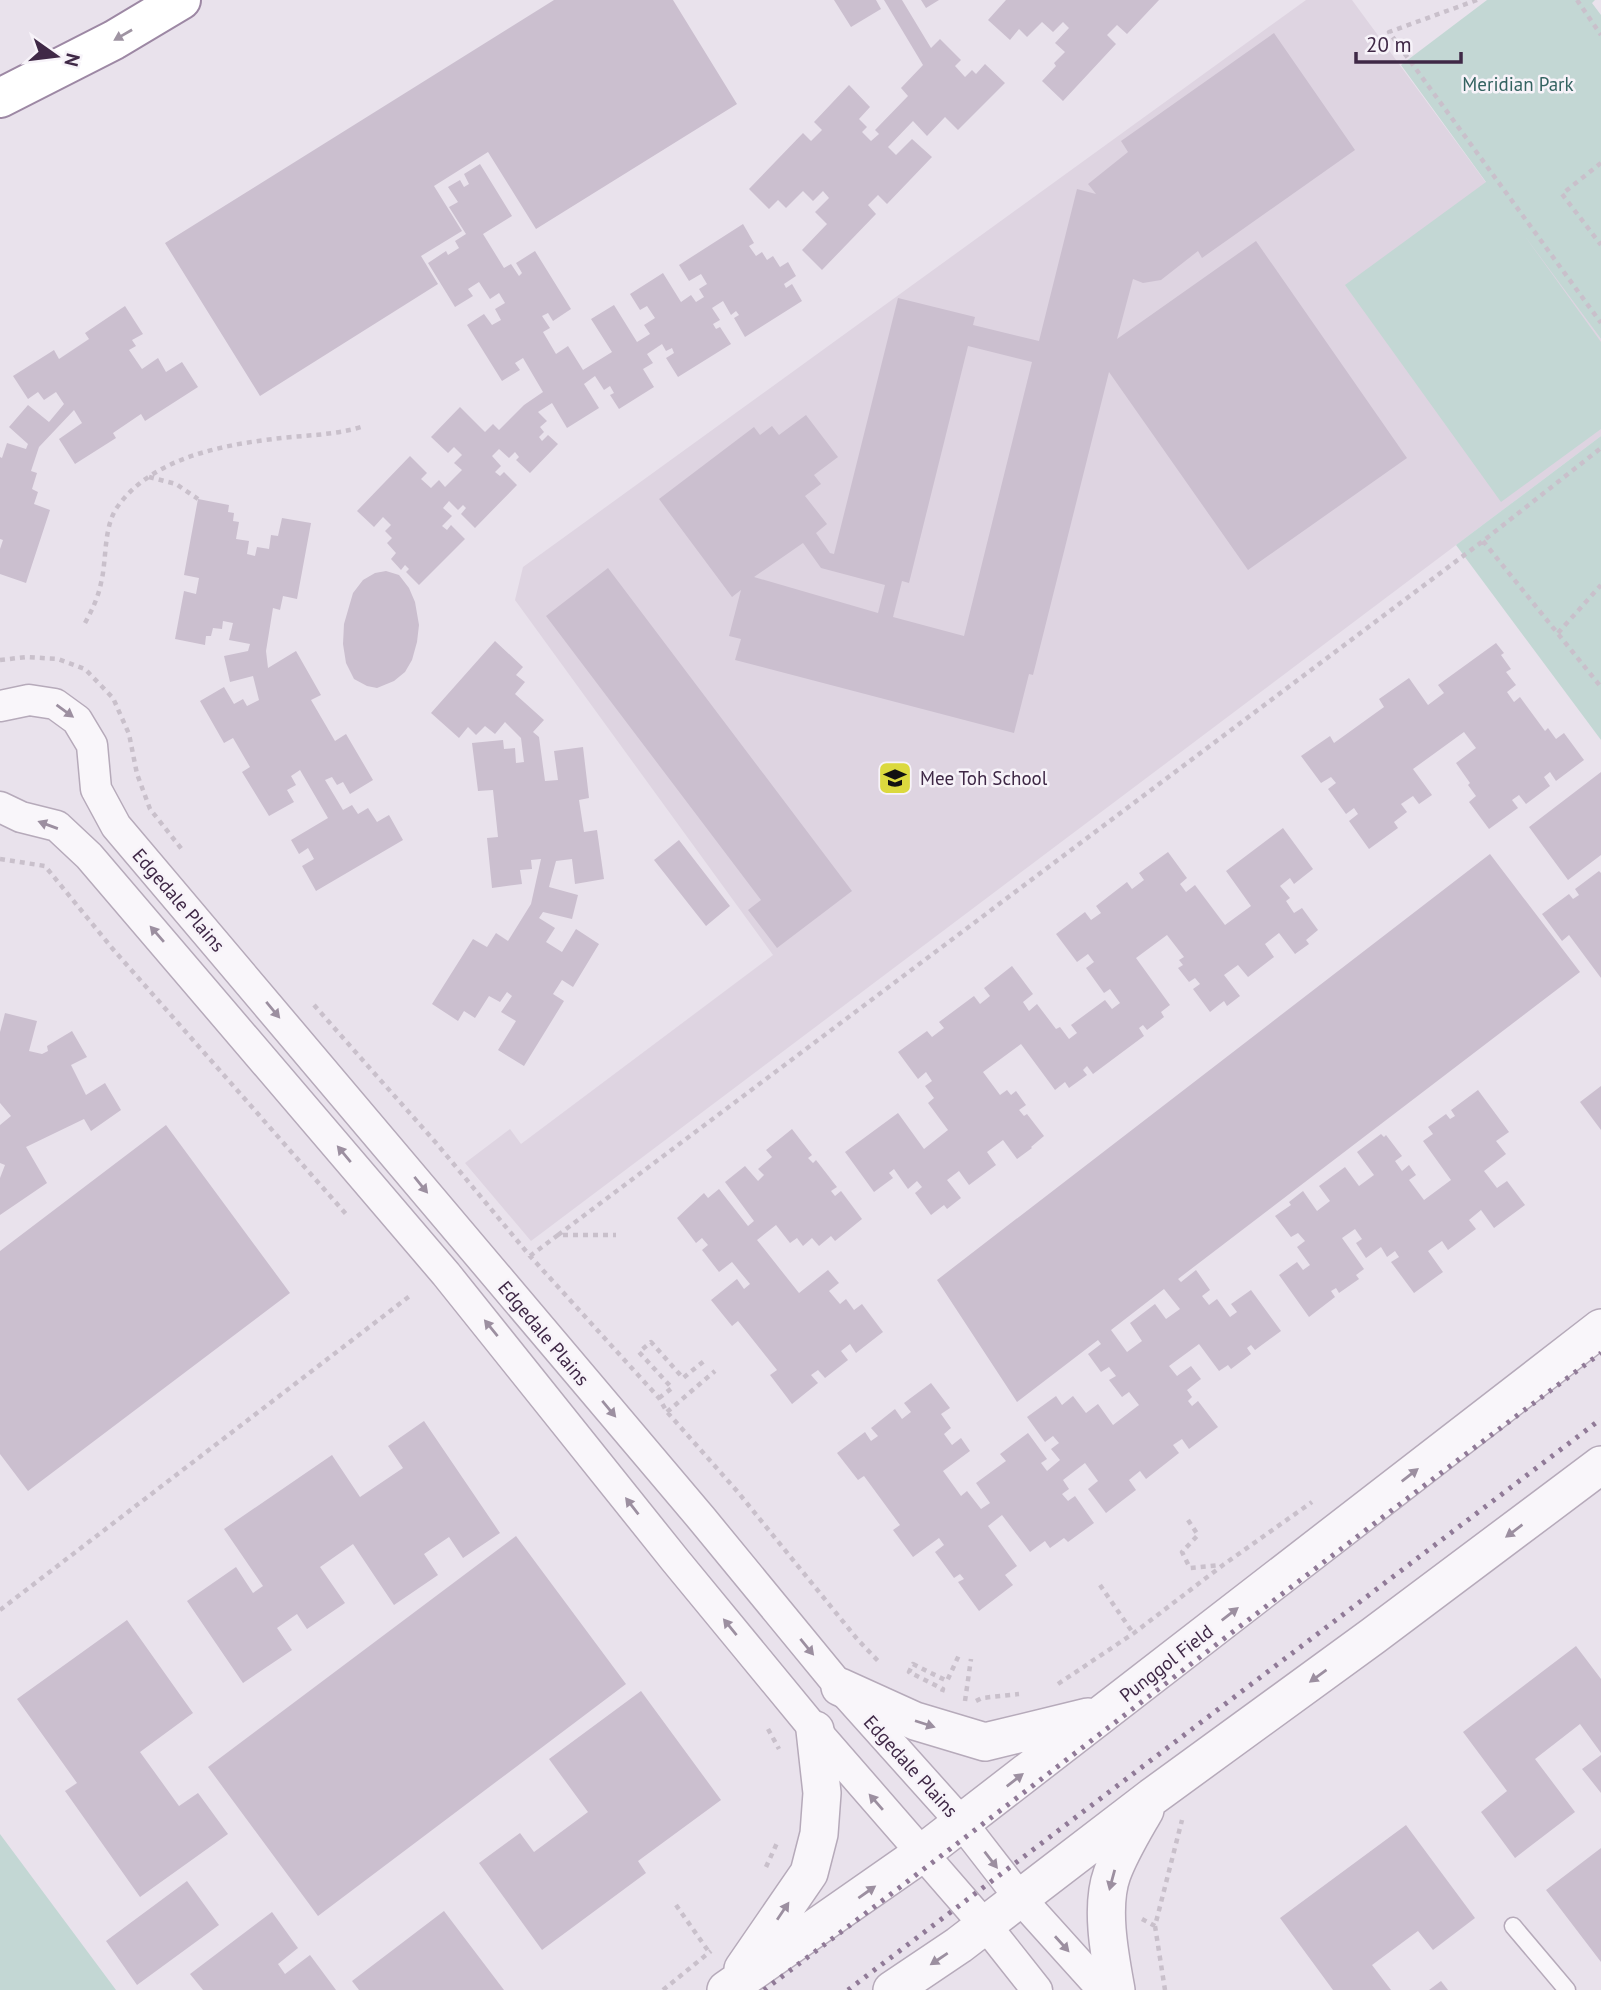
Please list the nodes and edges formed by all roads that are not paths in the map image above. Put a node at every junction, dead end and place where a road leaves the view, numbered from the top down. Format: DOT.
graph roads {
  1 [pos="181,0"];
  2 [pos="0,99"];
  3 [pos="0,706"];
  4 [pos="0,807"];
  5 [pos="1601,1328"];
  6 [pos="1601,1465"];
  7 [pos="840,1688"];
  8 [pos="1098,1715"];
  9 [pos="815,1730"];
  10 [pos="1152,1797"];
  11 [pos="961,1822"];
  12 [pos="921,1854"];
  13 [pos="1020,1898"];
  14 [pos="985,1926"];
  15 [pos="1513,1926"];
  16 [pos="728,1989"];
  17 [pos="892,1990"];
  18 [pos="1037,1990"];
  19 [pos="1103,1990"];
  20 [pos="1116,1990"];
  21 [pos="1567,1990"];
  1 -- 2 [label="highway, one-way"];
  3 -- 7 [label="street, Edgedale Plains, one-way"];
  9 -- 4 [label="street, Edgedale Plains, one-way"];
  8 -- 5 [label="street, Punggol Field, one-way"];
  6 -- 10 [label="street, one-way"];
  7 -- 8 [label="street, one-way"];
  7 -- 11 [label="street, Edgedale Plains"];
  11 -- 8 [label="street, Punggol Field, one-way"];
  12 -- 9 [label="street, Edgedale Plains, one-way"];
  16 -- 9 [label="street, one-way"];
  10 -- 13 [label="street"];
  10 -- 20 [label="street, one-way"];
  11 -- 12 [label="street, Punggol Field"];
  11 -- 13 [label="street, Edgedale Plains, one-way"];
  12 -- 14 [label="street, Edgedale Plains"];
  16 -- 12 [label="street, Punggol Field, one-way"];
  13 -- 14 [label="street"];
  13 -- 19 [label="street, Edgedale Plains, one-way"];
  14 -- 17 [label="street, one-way"];
  14 -- 18 [label="street, Edgedale Plains"];
  15 -- 21 [label="lane"];
}
